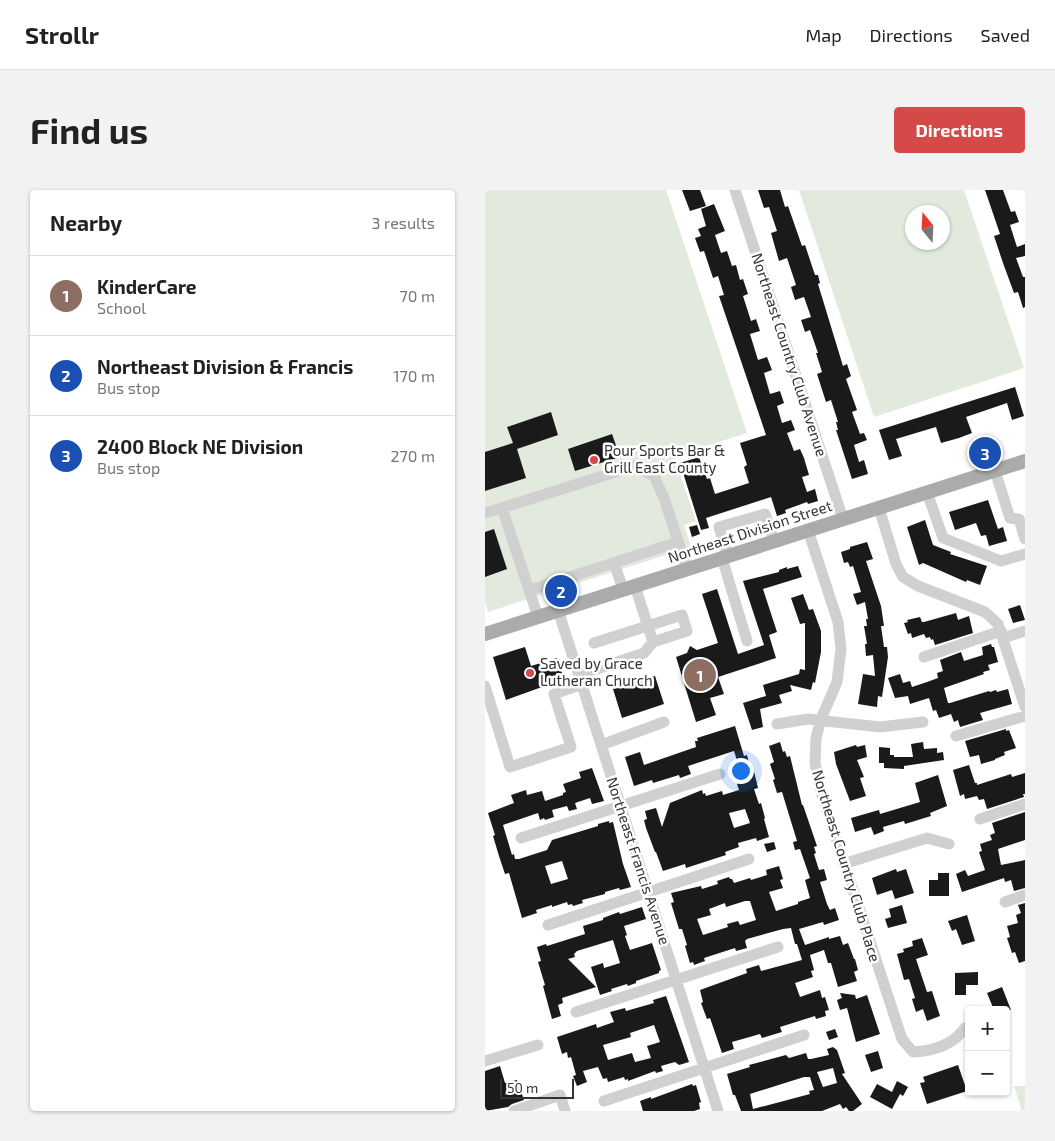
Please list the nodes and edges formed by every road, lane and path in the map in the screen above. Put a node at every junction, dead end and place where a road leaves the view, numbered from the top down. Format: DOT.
graph roads {
  1 [pos="735,190"];
  2 [pos="1025,461"];
  3 [pos="995,471"];
  4 [pos="927,492"];
  5 [pos="502,508"];
  6 [pos="879,508"];
  7 [pos="485,513"];
  8 [pos="843,519"];
  9 [pos="808,530"];
  10 [pos="1025,540"];
  11 [pos="774,541"];
  12 [pos="678,542"];
  13 [pos="1025,554"];
  14 [pos="725,557"];
  15 [pos="614,563"];
  16 [pos="687,569"];
  17 [pos="629,588"];
  18 [pos="530,590"];
  19 [pos="558,610"];
  20 [pos="539,617"];
  21 [pos="648,626"];
  22 [pos="1025,630"];
  23 [pos="485,634"];
  24 [pos="1002,635"];
  25 [pos="747,641"];
  26 [pos="653,642"];
  27 [pos="594,643"];
  28 [pos="924,657"];
  29 [pos="580,680"];
  30 [pos="485,686"];
  31 [pos="1025,707"];
  32 [pos="1025,716"];
  33 [pos="821,719"];
  34 [pos="664,722"];
  35 [pos="923,722"];
  36 [pos="777,724"];
  37 [pos="956,736"];
  38 [pos="601,744"];
  39 [pos="720,774"];
  40 [pos="1025,804"];
  41 [pos="620,806"];
  42 [pos="980,819"];
  43 [pos="521,838"];
  44 [pos="949,844"];
  45 [pos="749,859"];
  46 [pos="843,864"];
  47 [pos="647,892"];
  48 [pos="1025,894"];
  49 [pos="1005,902"];
  50 [pos="548,925"];
  51 [pos="778,947"];
  52 [pos="676,980"];
  53 [pos="576,1012"];
  54 [pos="965,1028"];
  55 [pos="804,1036"];
  56 [pos="538,1045"];
  57 [pos="485,1061"];
  58 [pos="704,1068"];
  59 [pos="604,1101"];
  60 [pos="514,1111"];
  61 [pos="565,1111"];
  62 [pos="718,1111"];
  1 -- 8 [label="street, Northeast Country Club Avenue"];
  2 -- 3 [label="main road, Northeast Division Street"];
  3 -- 4 [label="main road, Northeast Division Street"];
  3 -- 10 [label="street"];
  4 -- 6 [label="main road, Northeast Division Street"];
  4 -- 13 [label="street"];
  5 -- 7 [label="street"];
  5 -- 12 [label="street"];
  5 -- 18 [label="street"];
  6 -- 8 [label="main road, Northeast Division Street"];
  6 -- 24 [label="street"];
  8 -- 9 [label="main road, Northeast Division Street"];
  9 -- 11 [label="main road, Northeast Division Street"];
  9 -- 33 [label="street, Northeast Country Club Place"];
  11 -- 14 [label="main road, Northeast Division Street"];
  11 -- 14 [label="street"];
  12 -- 15 [label="street"];
  12 -- 16 [label="street"];
  14 -- 16 [label="main road, Northeast Division Street"];
  14 -- 25 [label="street"];
  15 -- 17 [label="street"];
  15 -- 18 [label="street"];
  16 -- 17 [label="main road, Northeast Division Street"];
  17 -- 19 [label="main road, Northeast Division Street"];
  17 -- 21 [label="street"];
  18 -- 20 [label="street"];
  19 -- 20 [label="main road, Northeast Division Street"];
  19 -- 29 [label="street, Northeast Francis Avenue"];
  20 -- 23 [label="main road, Northeast Division Street"];
  21 -- 26 [label="street"];
  21 -- 26 [label="street"];
  21 -- 27 [label="street"];
  22 -- 24 [label="street"];
  24 -- 28 [label="street"];
  24 -- 31 [label="street"];
  26 -- 29 [label="street"];
  29 -- 30 [label="street"];
  29 -- 38 [label="street, Northeast Francis Avenue"];
  32 -- 37 [label="street"];
  33 -- 35 [label="street"];
  33 -- 36 [label="street"];
  33 -- 46 [label="street, Northeast Country Club Place"];
  34 -- 38 [label="street"];
  38 -- 41 [label="street, Northeast Francis Avenue"];
  39 -- 41 [label="street"];
  40 -- 42 [label="street"];
  41 -- 43 [label="street"];
  41 -- 47 [label="street, Northeast Francis Avenue"];
  44 -- 46 [label="street"];
  45 -- 47 [label="street"];
  46 -- 54 [label="street, Northeast Country Club Place"];
  47 -- 50 [label="street"];
  47 -- 52 [label="street, Northeast Francis Avenue"];
  48 -- 49 [label="street"];
  51 -- 52 [label="street"];
  52 -- 53 [label="street"];
  52 -- 58 [label="street, Northeast Francis Avenue"];
  55 -- 58 [label="street"];
  56 -- 57 [label="street"];
  58 -- 59 [label="street"];
  58 -- 62 [label="street, Northeast Francis Avenue"];
  60 -- 61 [label="street"];
}
